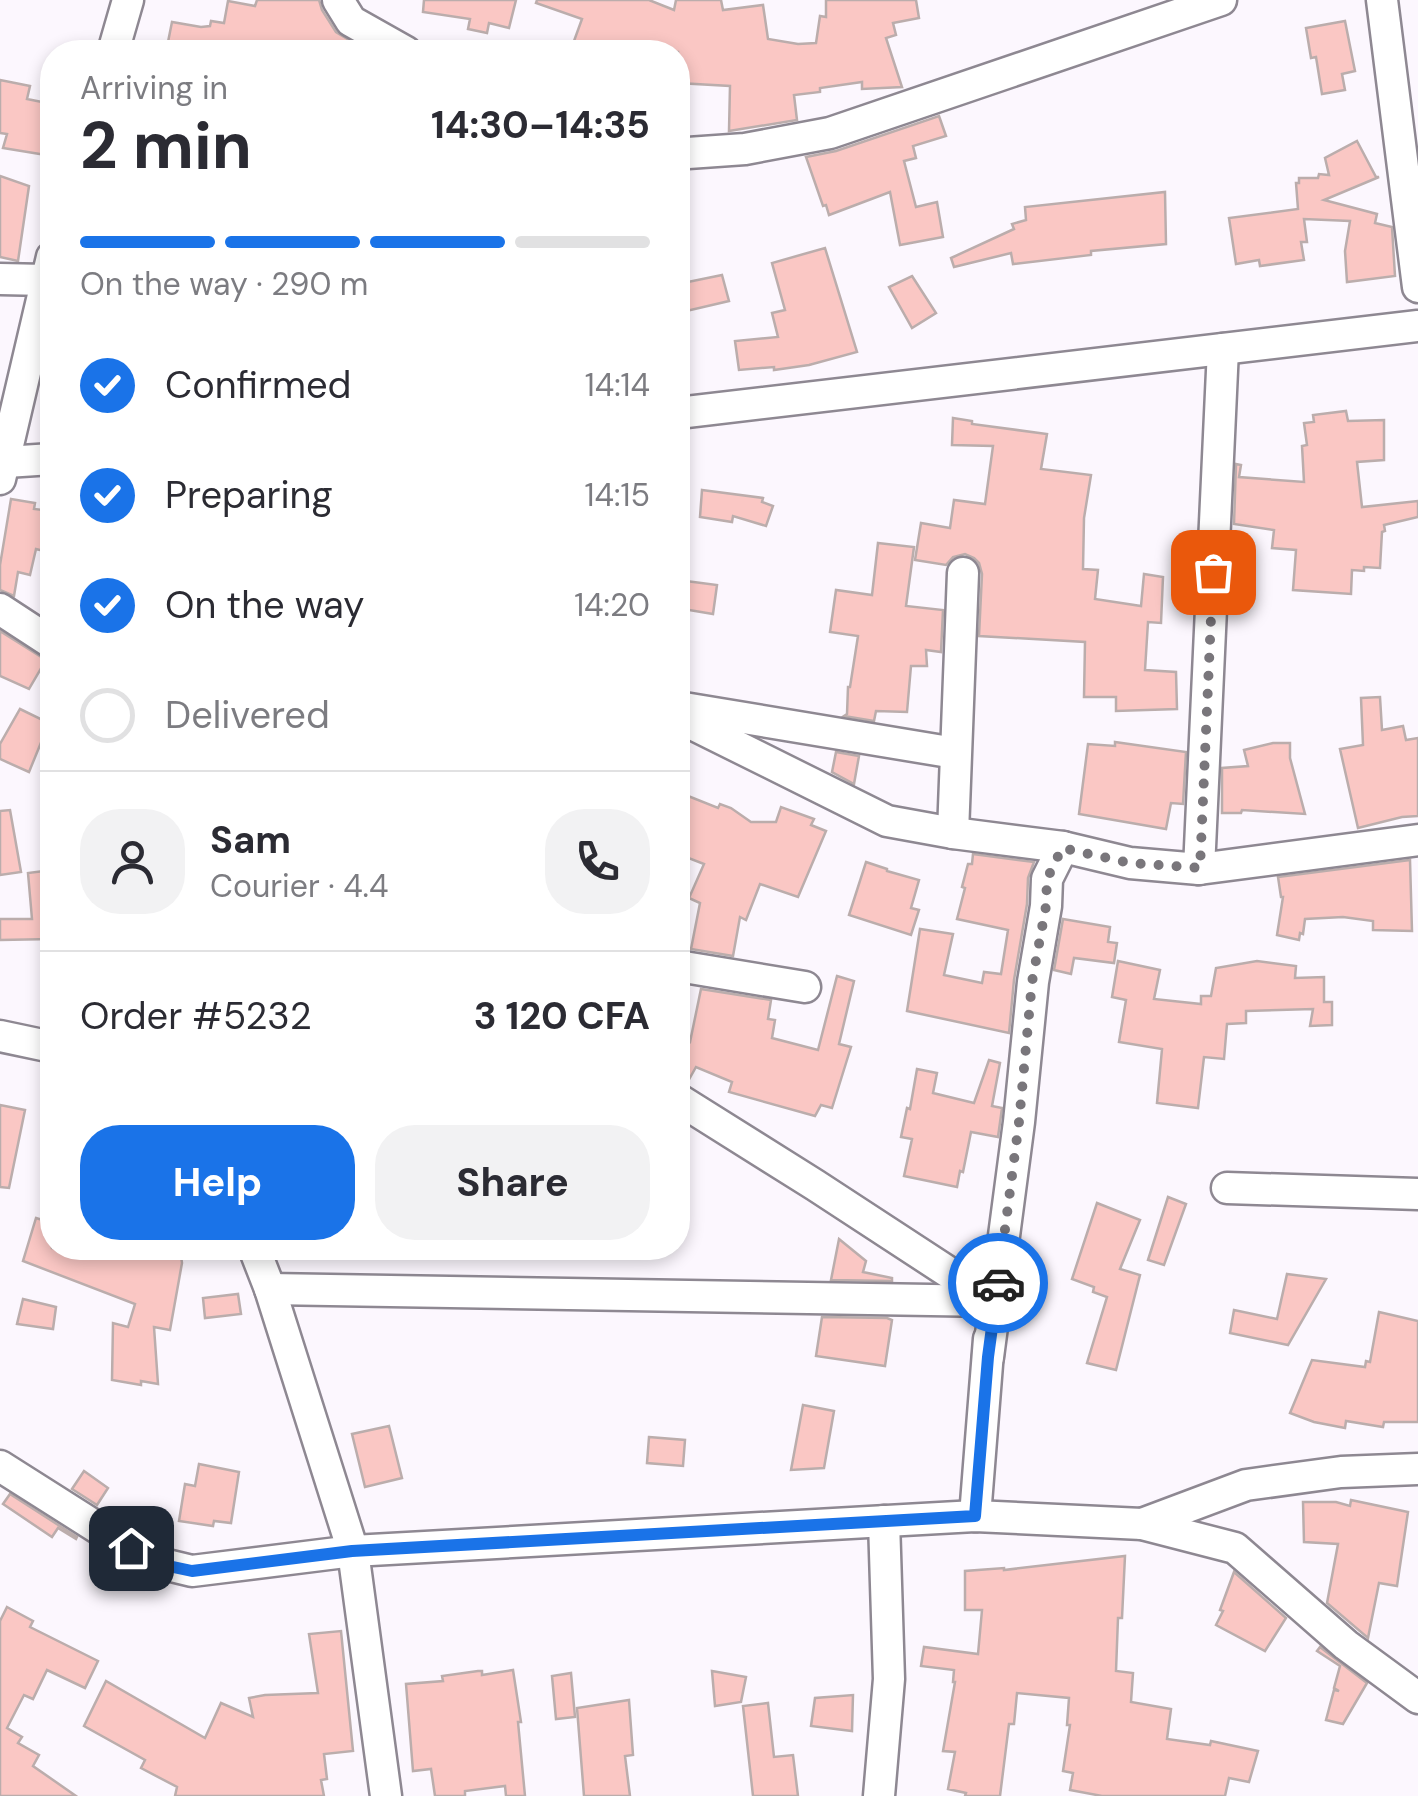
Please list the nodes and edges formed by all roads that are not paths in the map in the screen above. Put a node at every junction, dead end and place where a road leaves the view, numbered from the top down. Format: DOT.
graph roads {
  1 [pos="128,0"];
  2 [pos="338,0"];
  3 [pos="1221,0"];
  4 [pos="1382,0"];
  5 [pos="116,40"];
  6 [pos="385,40"];
  7 [pos="690,153"];
  8 [pos="40,271"];
  9 [pos="0,279"];
  10 [pos="1418,287"];
  11 [pos="40,309"];
  12 [pos="1418,326"];
  13 [pos="1223,349"];
  14 [pos="690,412"];
  15 [pos="40,462"];
  16 [pos="3,471"];
  17 [pos="963,573"];
  18 [pos="0,609"];
  19 [pos="40,635"];
  20 [pos="690,709"];
  21 [pos="690,723"];
  22 [pos="955,753"];
  23 [pos="953,834"];
  24 [pos="1418,840"];
  25 [pos="1062,848"];
  26 [pos="1200,868"];
  27 [pos="690,968"];
  28 [pos="805,987"];
  29 [pos="0,1036"];
  30 [pos="40,1044"];
  31 [pos="690,1107"];
  32 [pos="1227,1188"];
  33 [pos="1418,1194"];
  34 [pos="259,1260"];
  35 [pos="270,1289"];
  36 [pos="992,1301"];
  37 [pos="988,1357"];
  38 [pos="0,1466"];
  39 [pos="1418,1469"];
  40 [pos="975,1516"];
  41 [pos="884,1520"];
  42 [pos="1142,1524"];
  43 [pos="352,1551"];
  44 [pos="1418,1698"];
  45 [pos="386,1796"];
  46 [pos="879,1796"];
  1 -- 5 [label="street"];
  2 -- 6 [label="street"];
  3 -- 7 [label="street"];
  4 -- 10 [label="street"];
  8 -- 9 [label="street"];
  11 -- 16 [label="street"];
  12 -- 13 [label="street"];
  13 -- 14 [label="street"];
  13 -- 26 [label="street"];
  15 -- 16 [label="street"];
  17 -- 22 [label="street"];
  18 -- 19 [label="street"];
  20 -- 22 [label="street"];
  21 -- 23 [label="street"];
  22 -- 23 [label="street"];
  23 -- 25 [label="street"];
  24 -- 26 [label="street"];
  25 -- 26 [label="street"];
  25 -- 37 [label="street"];
  27 -- 28 [label="street"];
  29 -- 30 [label="street"];
  31 -- 36 [label="street"];
  32 -- 33 [label="street"];
  34 -- 35 [label="street"];
  35 -- 36 [label="street"];
  35 -- 43 [label="street"];
  36 -- 37 [label="street"];
  37 -- 40 [label="street"];
  38 -- 43 [label="street"];
  39 -- 42 [label="street"];
  40 -- 41 [label="street"];
  40 -- 42 [label="street"];
  41 -- 43 [label="street"];
  41 -- 46 [label="street"];
  42 -- 44 [label="street"];
  43 -- 45 [label="street"];
}
